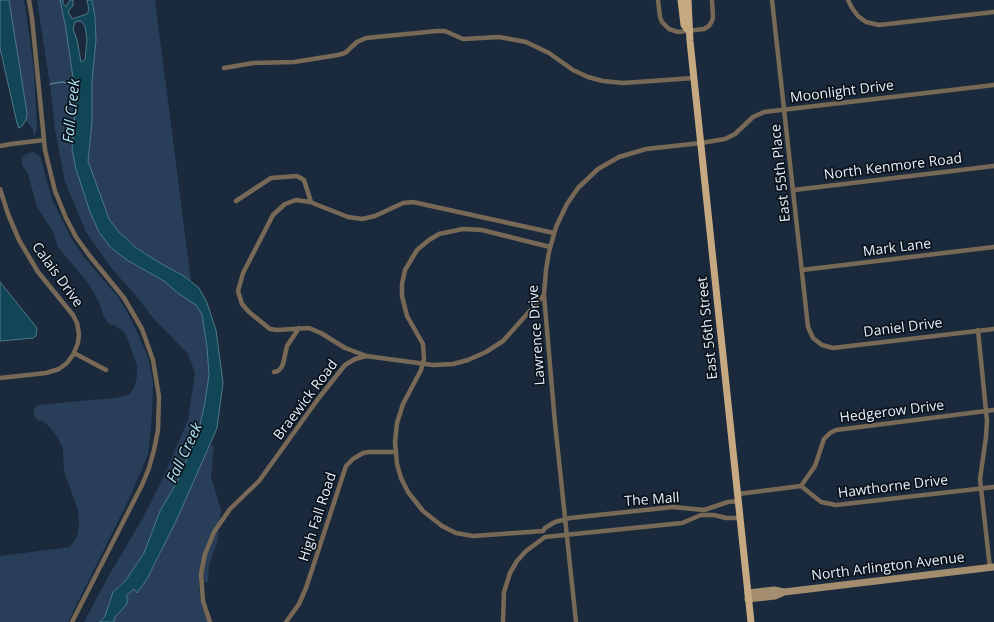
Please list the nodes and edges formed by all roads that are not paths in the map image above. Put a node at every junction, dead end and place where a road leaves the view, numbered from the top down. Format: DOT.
graph roads {
  1 [pos="29,0"];
  2 [pos="658,0"];
  3 [pos="681,0"];
  4 [pos="688,0"];
  5 [pos="712,0"];
  6 [pos="772,0"];
  7 [pos="848,0"];
  8 [pos="994,12"];
  9 [pos="689,31"];
  10 [pos="224,68"];
  11 [pos="694,78"];
  12 [pos="994,85"];
  13 [pos="785,109"];
  14 [pos="44,140"];
  15 [pos="701,143"];
  16 [pos="0,146"];
  17 [pos="994,166"];
  18 [pos="0,189"];
  19 [pos="794,190"];
  20 [pos="236,201"];
  21 [pos="312,202"];
  22 [pos="554,233"];
  23 [pos="550,247"];
  24 [pos="994,248"];
  25 [pos="802,270"];
  26 [pos="544,295"];
  27 [pos="299,328"];
  28 [pos="994,329"];
  29 [pos="978,330"];
  30 [pos="817,342"];
  31 [pos="74,353"];
  32 [pos="366,356"];
  33 [pos="423,364"];
  34 [pos="106,370"];
  35 [pos="274,372"];
  36 [pos="0,378"];
  37 [pos="994,410"];
  38 [pos="986,411"];
  39 [pos="396,452"];
  40 [pos="801,486"];
  41 [pos="994,487"];
  42 [pos="981,488"];
  43 [pos="738,498"];
  44 [pos="714,508"];
  45 [pos="703,513"];
  46 [pos="714,515"];
  47 [pos="566,518"];
  48 [pos="740,518"];
  49 [pos="543,531"];
  50 [pos="568,535"];
  51 [pos="545,537"];
  52 [pos="992,568"];
  53 [pos="748,596"];
  54 [pos="72,622"];
  55 [pos="210,622"];
  56 [pos="286,622"];
  57 [pos="504,622"];
  58 [pos="576,622"];
  59 [pos="751,622"];
  1 -- 14 [label="street"];
  2 -- 9 [label="street"];
  3 -- 9 [label="main road, East 56th Street"];
  4 -- 9 [label="main road, East 56th Street"];
  5 -- 9 [label="street"];
  6 -- 13 [label="street, East 55th Place"];
  7 -- 8 [label="street"];
  9 -- 11 [label="main road, East 56th Street"];
  10 -- 11 [label="street"];
  11 -- 15 [label="main road, East 56th Street"];
  12 -- 13 [label="street, Moonlight Drive"];
  13 -- 15 [label="street, Moonlight Drive"];
  13 -- 19 [label="street, East 55th Place"];
  14 -- 16 [label="street"];
  14 -- 54 [label="street"];
  15 -- 22 [label="street, Lawrence Drive"];
  15 -- 43 [label="main road, East 56th Street"];
  17 -- 19 [label="street, North Kenmore Road"];
  18 -- 31 [label="street, Calais Drive"];
  19 -- 25 [label="street, East 55th Place"];
  20 -- 21 [label="street"];
  21 -- 22 [label="street"];
  21 -- 27 [label="street"];
  22 -- 23 [label="street, Lawrence Drive"];
  23 -- 26 [label="street, Lawrence Drive"];
  23 -- 33 [label="street"];
  24 -- 25 [label="street, Mark Lane"];
  25 -- 30 [label="street, East 55th Place"];
  26 -- 33 [label="street, Braewick Road"];
  26 -- 47 [label="street, Lawrence Drive"];
  27 -- 32 [label="street"];
  27 -- 35 [label="street"];
  28 -- 29 [label="street, Daniel Drive"];
  29 -- 30 [label="street, Daniel Drive"];
  29 -- 38 [label="street"];
  31 -- 34 [label="street"];
  31 -- 36 [label="street"];
  32 -- 33 [label="street, Braewick Road"];
  32 -- 55 [label="street, Braewick Road"];
  33 -- 39 [label="street"];
  37 -- 38 [label="street, Hedgerow Drive"];
  38 -- 40 [label="street, Hedgerow Drive"];
  38 -- 42 [label="street"];
  39 -- 49 [label="street"];
  39 -- 56 [label="street, High Fall Road"];
  40 -- 42 [label="street, Hawthorne Drive"];
  40 -- 43 [label="street, The Mall"];
  41 -- 42 [label="street, Hawthorne Drive"];
  42 -- 52 [label="street"];
  43 -- 44 [label="street, The Mall"];
  43 -- 48 [label="main road, East 56th Street"];
  44 -- 45 [label="street, The Mall"];
  44 -- 46 [label="street"];
  45 -- 46 [label="street, The Mall"];
  45 -- 47 [label="street, The Mall"];
  45 -- 50 [label="street, The Mall"];
  46 -- 48 [label="street, The Mall"];
  47 -- 49 [label="street, The Mall"];
  47 -- 50 [label="street, Lawrence Drive"];
  48 -- 53 [label="main road, East 56th Street"];
  49 -- 51 [label="street"];
  50 -- 51 [label="street, The Mall"];
  50 -- 58 [label="street, Lawrence Drive"];
  51 -- 57 [label="street"];
  52 -- 53 [label="main road, North Arlington Avenue"];
  53 -- 59 [label="main road, East 56th Street"];
}
